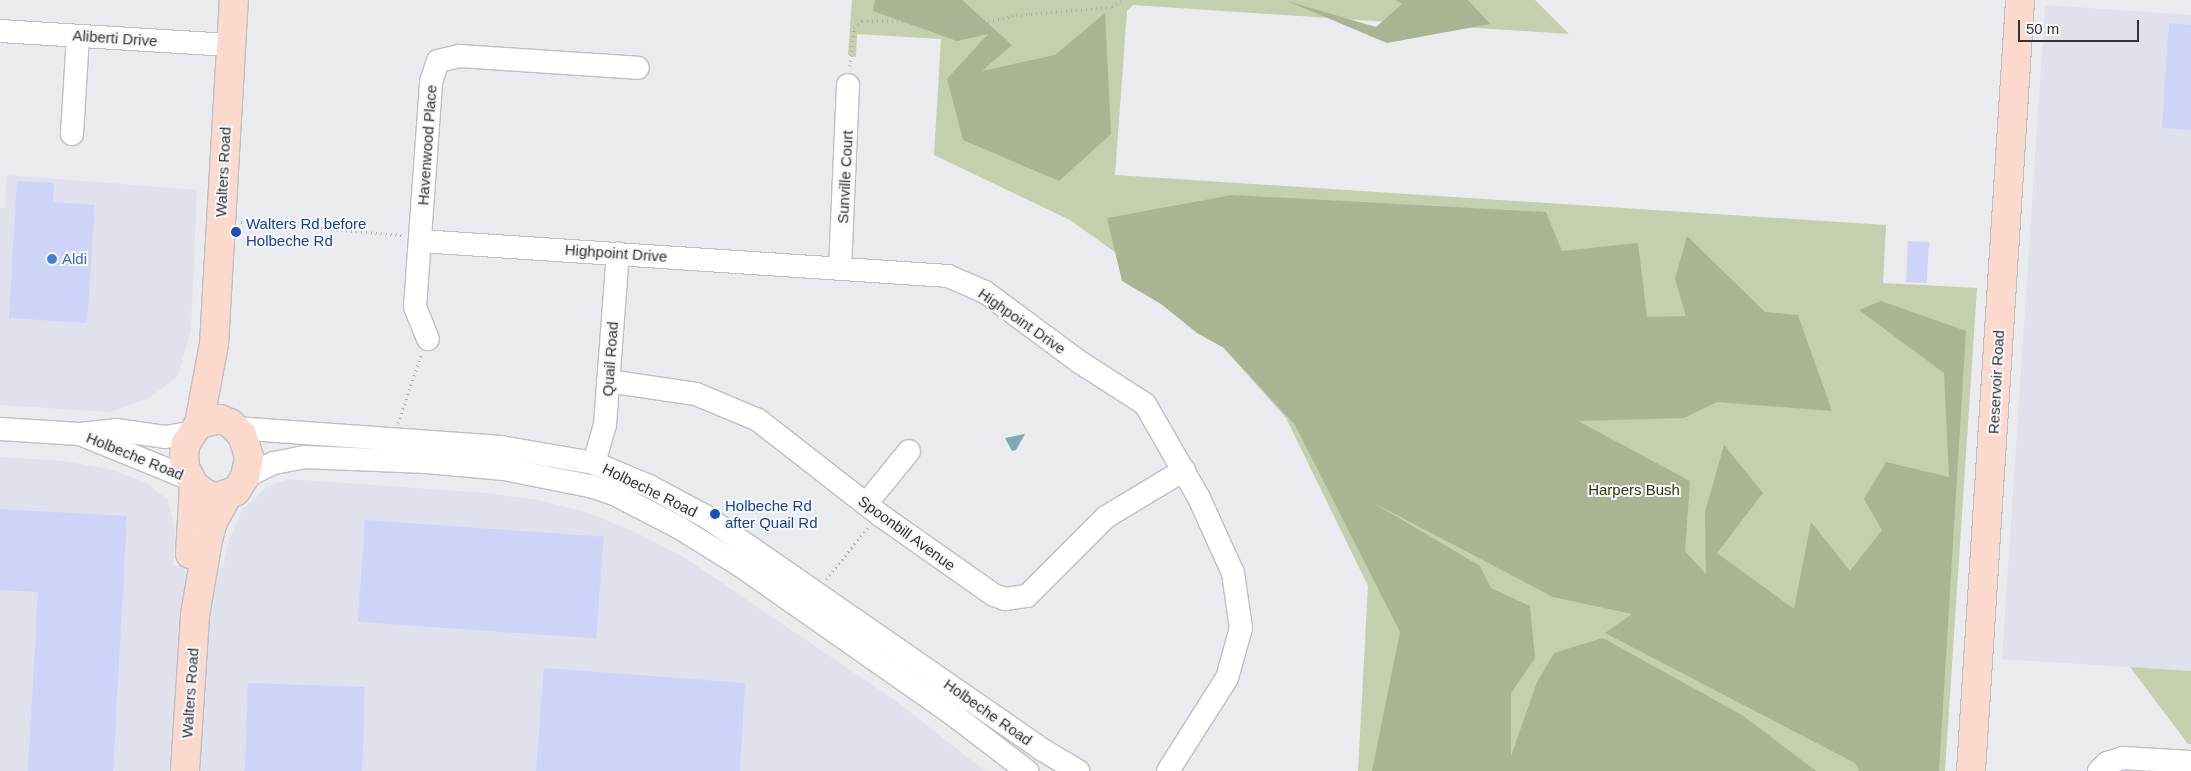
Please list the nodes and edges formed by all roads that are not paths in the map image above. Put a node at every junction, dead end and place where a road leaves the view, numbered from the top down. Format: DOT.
graph roads {
  1 [pos="234,0"];
  2 [pos="2020,0"];
  3 [pos="0,31"];
  4 [pos="78,36"];
  5 [pos="231,45"];
  6 [pos="638,68"];
  7 [pos="848,85"];
  8 [pos="72,134"];
  9 [pos="420,239"];
  10 [pos="618,253"];
  11 [pos="840,269"];
  12 [pos="428,339"];
  13 [pos="214,344"];
  14 [pos="608,381"];
  15 [pos="232,426"];
  16 [pos="0,428"];
  17 [pos="195,428"];
  18 [pos="80,434"];
  19 [pos="910,451"];
  20 [pos="594,463"];
  21 [pos="1184,470"];
  22 [pos="192,482"];
  23 [pos="237,486"];
  24 [pos="873,509"];
  25 [pos="195,615"];
  26 [pos="2191,762"];
  27 [pos="1973,768"];
  28 [pos="185,771"];
  29 [pos="1027,771"];
  30 [pos="1078,771"];
  31 [pos="1168,771"];
  32 [pos="2099,771"];
  1 -- 5 [label="main road, Walters Road"];
  2 -- 27 [label="main road, Reservoir Road"];
  3 -- 4 [label="street, Aliberti Drive"];
  4 -- 5 [label="street, Aliberti Drive"];
  4 -- 8 [label="street"];
  5 -- 13 [label="main road, Walters Road"];
  6 -- 9 [label="street, Havenwood Place"];
  7 -- 11 [label="street, Sunville Court"];
  9 -- 10 [label="street, Highpoint Drive"];
  9 -- 12 [label="street, Havenwood Place"];
  10 -- 11 [label="street, Highpoint Drive"];
  10 -- 14 [label="street, Quail Road"];
  11 -- 21 [label="street, Highpoint Drive"];
  13 -- 15 [label="main road, Walters Road"];
  13 -- 17 [label="main road, Walters Road"];
  14 -- 20 [label="street, Quail Road"];
  14 -- 24 [label="street, Spoonbill Avenue"];
  15 -- 17 [label="main road"];
  15 -- 20 [label="street, Holbeche Road"];
  15 -- 23 [label="main road"];
  16 -- 18 [label="street, Holbeche Road"];
  17 -- 18 [label="street, Holbeche Road"];
  17 -- 22 [label="main road"];
  18 -- 22 [label="street, Holbeche Road"];
  19 -- 24 [label="street"];
  20 -- 30 [label="street, Holbeche Road"];
  21 -- 24 [label="street, Spoonbill Avenue"];
  21 -- 31 [label="street, Highpoint Drive"];
  22 -- 23 [label="main road"];
  22 -- 25 [label="main road, Walters Road"];
  23 -- 25 [label="main road, Walters Road"];
  23 -- 29 [label="street, Holbeche Road"];
  25 -- 28 [label="main road, Walters Road"];
  26 -- 32 [label="street"];
}
